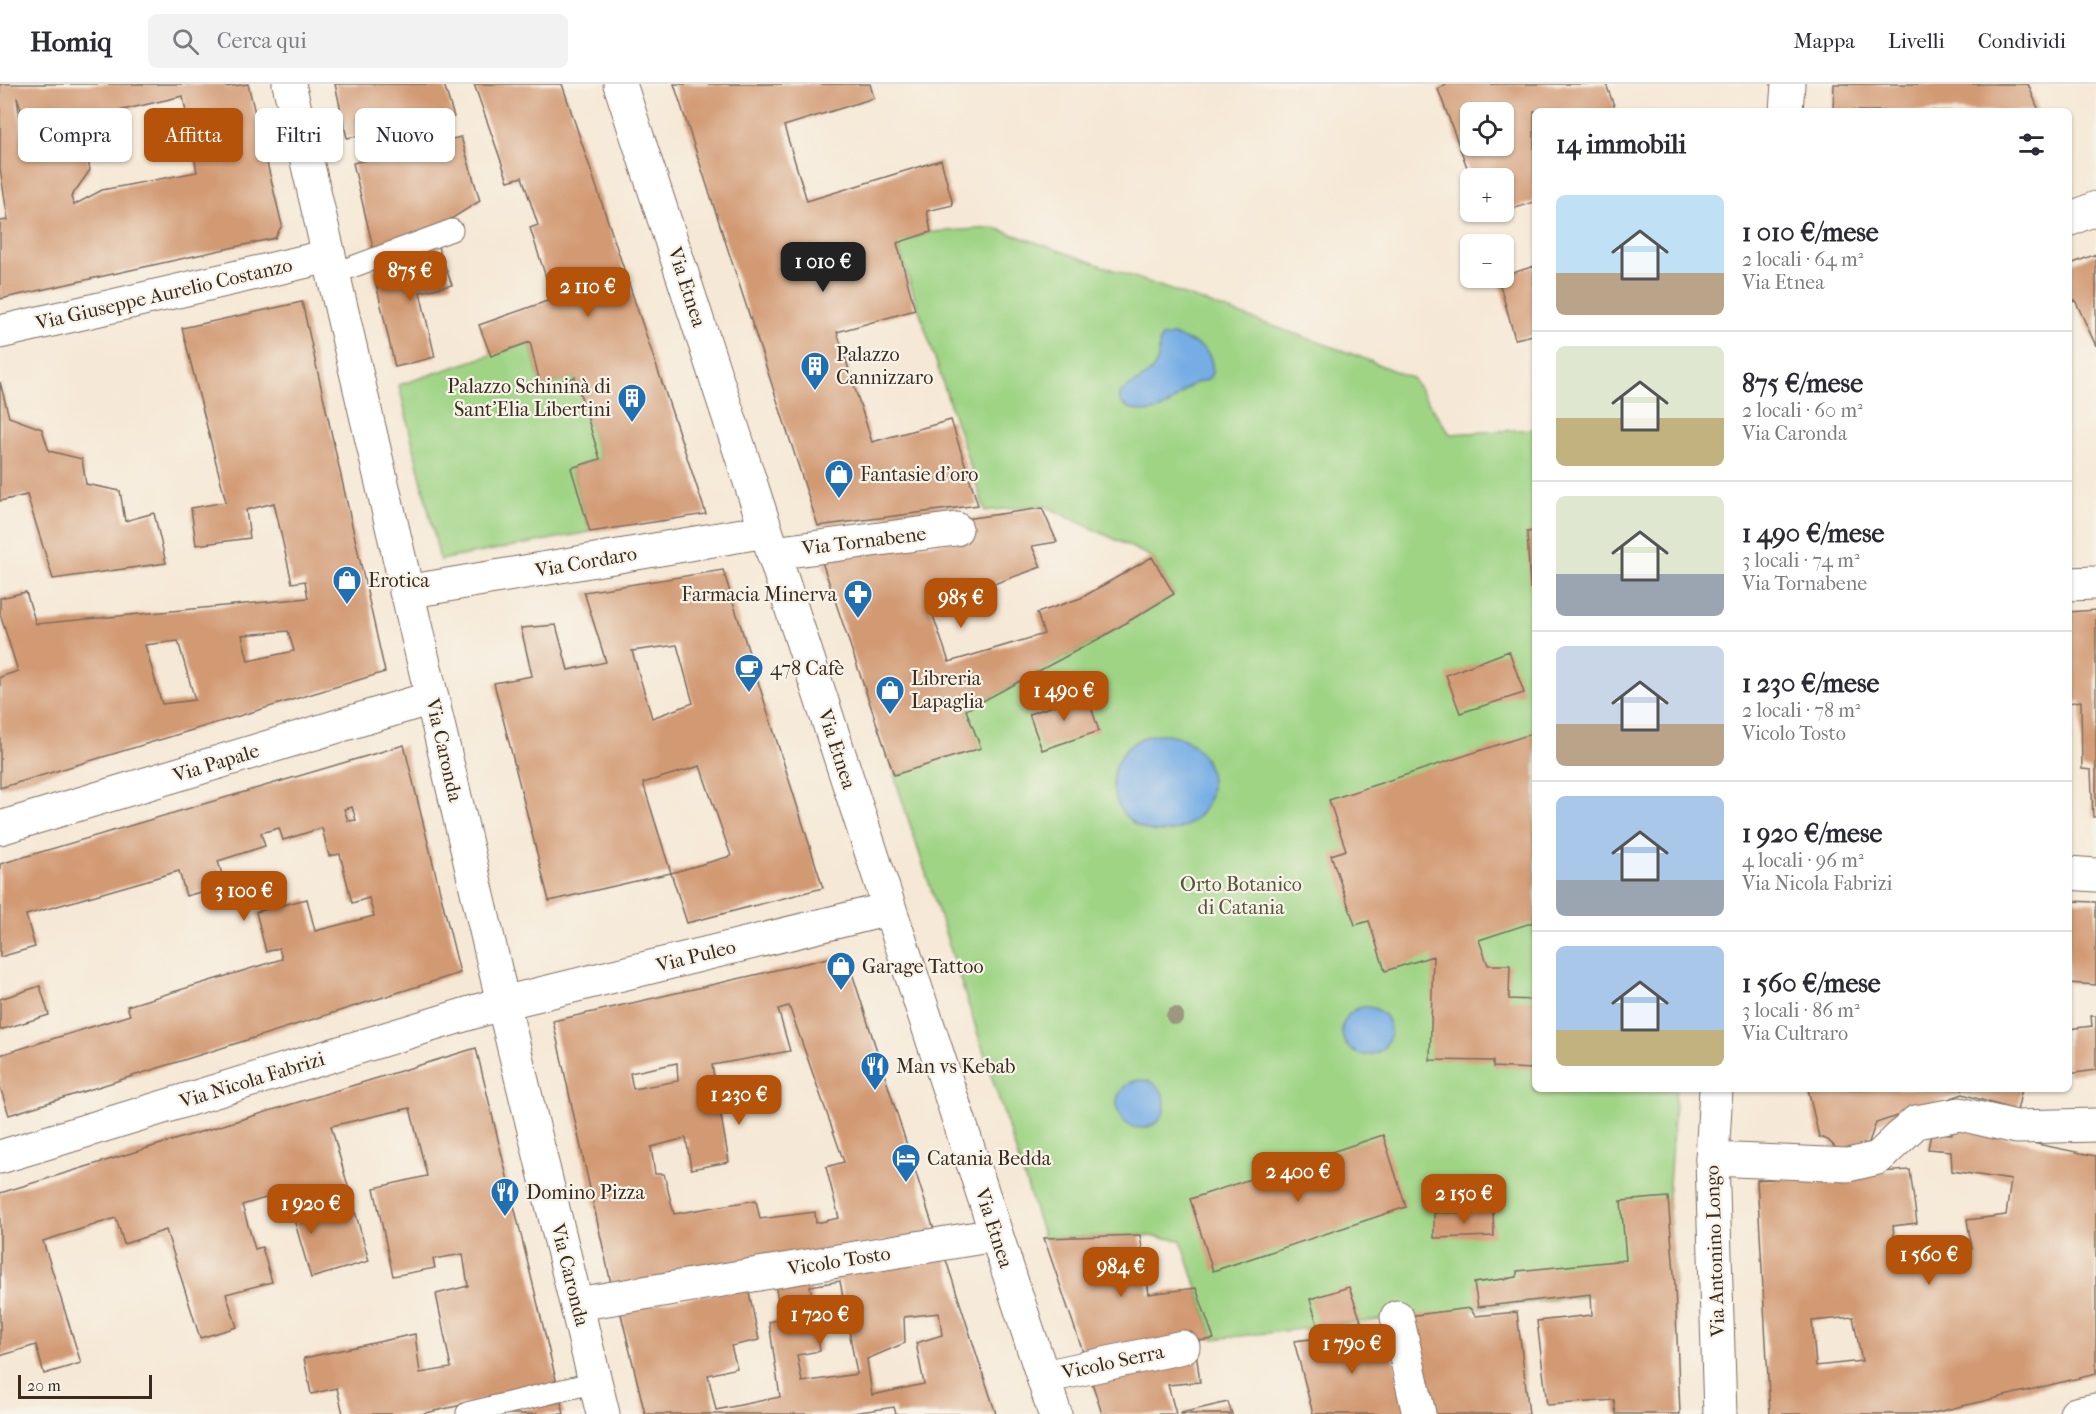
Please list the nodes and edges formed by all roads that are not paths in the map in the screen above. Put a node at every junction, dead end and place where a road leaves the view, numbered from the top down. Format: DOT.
graph roads {
  1 [pos="289,84"];
  2 [pos="620,84"];
  3 [pos="1788,84"];
  4 [pos="1786,108"];
  5 [pos="2096,208"];
  6 [pos="2072,218"];
  7 [pos="452,230"];
  8 [pos="331,265"];
  9 [pos="0,332"];
  10 [pos="956,529"];
  11 [pos="770,542"];
  12 [pos="2096,583"];
  13 [pos="2072,584"];
  14 [pos="406,592"];
  15 [pos="431,698"];
  16 [pos="0,828"];
  17 [pos="2072,873"];
  18 [pos="2096,875"];
  19 [pos="889,909"];
  20 [pos="503,1003"];
  21 [pos="1716,1092"];
  22 [pos="2096,1125"];
  23 [pos="0,1157"];
  24 [pos="1712,1159"];
  25 [pos="995,1235"];
  26 [pos="577,1304"];
  27 [pos="1397,1317"];
  28 [pos="1183,1347"];
  29 [pos="1044,1377"];
  30 [pos="596,1382"];
  31 [pos="2096,1410"];
  32 [pos="467,1413"];
  33 [pos="603,1414"];
  34 [pos="1055,1414"];
  35 [pos="1419,1414"];
  36 [pos="1720,1414"];
  37 [pos="2076,1414"];
  1 -- 8 [label="street, Via Caronda"];
  2 -- 11 [label="street, Via Etnea"];
  3 -- 4 [label="street"];
  5 -- 6 [label="street"];
  7 -- 8 [label="lane"];
  8 -- 9 [label="street, Via Giuseppe Aurelio Costanzo"];
  8 -- 14 [label="street, Via Caronda"];
  10 -- 11 [label="street, Via Tornabene"];
  11 -- 14 [label="street, Via Cordaro"];
  11 -- 19 [label="street, Via Etnea"];
  12 -- 13 [label="street"];
  14 -- 15 [label="street, Via Caronda"];
  15 -- 16 [label="street, Via Papale"];
  15 -- 20 [label="street, Via Caronda"];
  17 -- 18 [label="street"];
  19 -- 20 [label="street, Via Puleo"];
  19 -- 25 [label="street, Via Etnea"];
  20 -- 23 [label="street, Via Nicola Fabrizi"];
  20 -- 26 [label="street, Via Caronda"];
  21 -- 24 [label="street, Via Antonino Longo"];
  22 -- 24 [label="street"];
  24 -- 36 [label="street, Via Antonino Longo"];
  25 -- 26 [label="street, Vicolo Tosto"];
  25 -- 29 [label="street, Via Etnea"];
  26 -- 30 [label="street, Via Caronda"];
  27 -- 35 [label="street"];
  28 -- 29 [label="street, Vicolo Serra"];
  29 -- 34 [label="street, Via Etnea"];
  30 -- 32 [label="lane"];
  30 -- 33 [label="street, Via Caronda"];
  31 -- 37 [label="street"];
}
